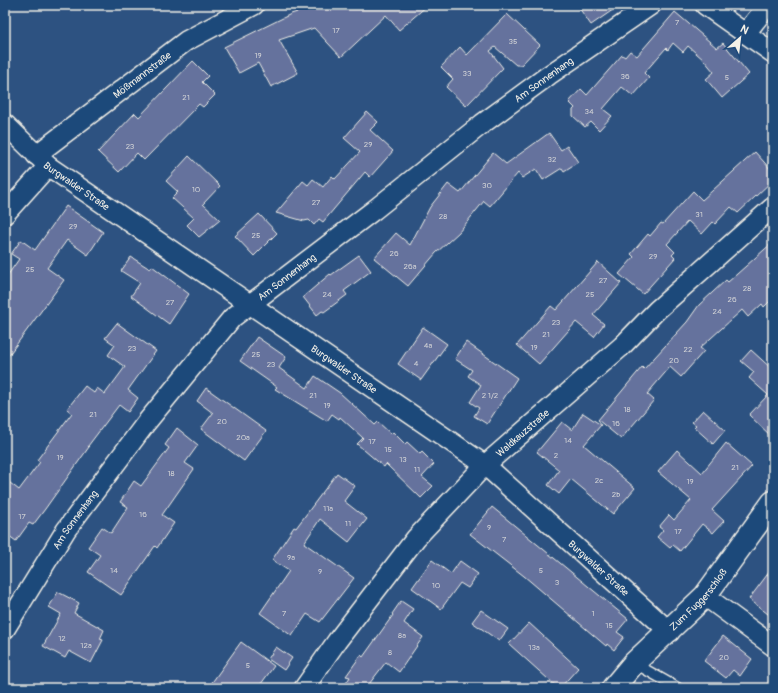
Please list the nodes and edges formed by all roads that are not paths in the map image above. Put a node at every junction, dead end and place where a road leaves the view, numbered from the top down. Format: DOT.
graph roads {
  1 [pos="254,5"];
  2 [pos="651,5"];
  3 [pos="705,5"];
  4 [pos="768,5"];
  5 [pos="745,34"];
  6 [pos="773,53"];
  7 [pos="5,124"];
  8 [pos="42,160"];
  9 [pos="773,207"];
  10 [pos="5,214"];
  11 [pos="250,303"];
  12 [pos="485,465"];
  13 [pos="773,502"];
  14 [pos="706,596"];
  15 [pos="5,629"];
  16 [pos="670,632"];
  17 [pos="773,646"];
  18 [pos="634,664"];
  19 [pos="304,688"];
  20 [pos="613,688"];
  21 [pos="678,688"];
  1 -- 8 [label="street, Mößmannstraße"];
  2 -- 11 [label="street, Am Sonnenhang"];
  3 -- 5 [label="street"];
  4 -- 5 [label="street"];
  5 -- 6 [label="street"];
  7 -- 8 [label="street, Burgwalder Straße"];
  8 -- 10 [label="street, Mößmannstraße"];
  8 -- 11 [label="street, Burgwalder Straße"];
  9 -- 12 [label="street, Waldkauzstraße"];
  11 -- 12 [label="street, Burgwalder Straße"];
  11 -- 15 [label="street, Am Sonnenhang"];
  12 -- 16 [label="street, Burgwalder Straße"];
  12 -- 19 [label="street, Waldkauzstraße"];
  13 -- 14 [label="street, Zum Fuggerschloß"];
  14 -- 16 [label="street, Zum Fuggerschloß"];
  14 -- 17 [label="street"];
  16 -- 18 [label="street, Zum Fuggerschloß"];
  18 -- 20 [label="street, Zum Fuggerschloß"];
  18 -- 21 [label="lane"];
}
